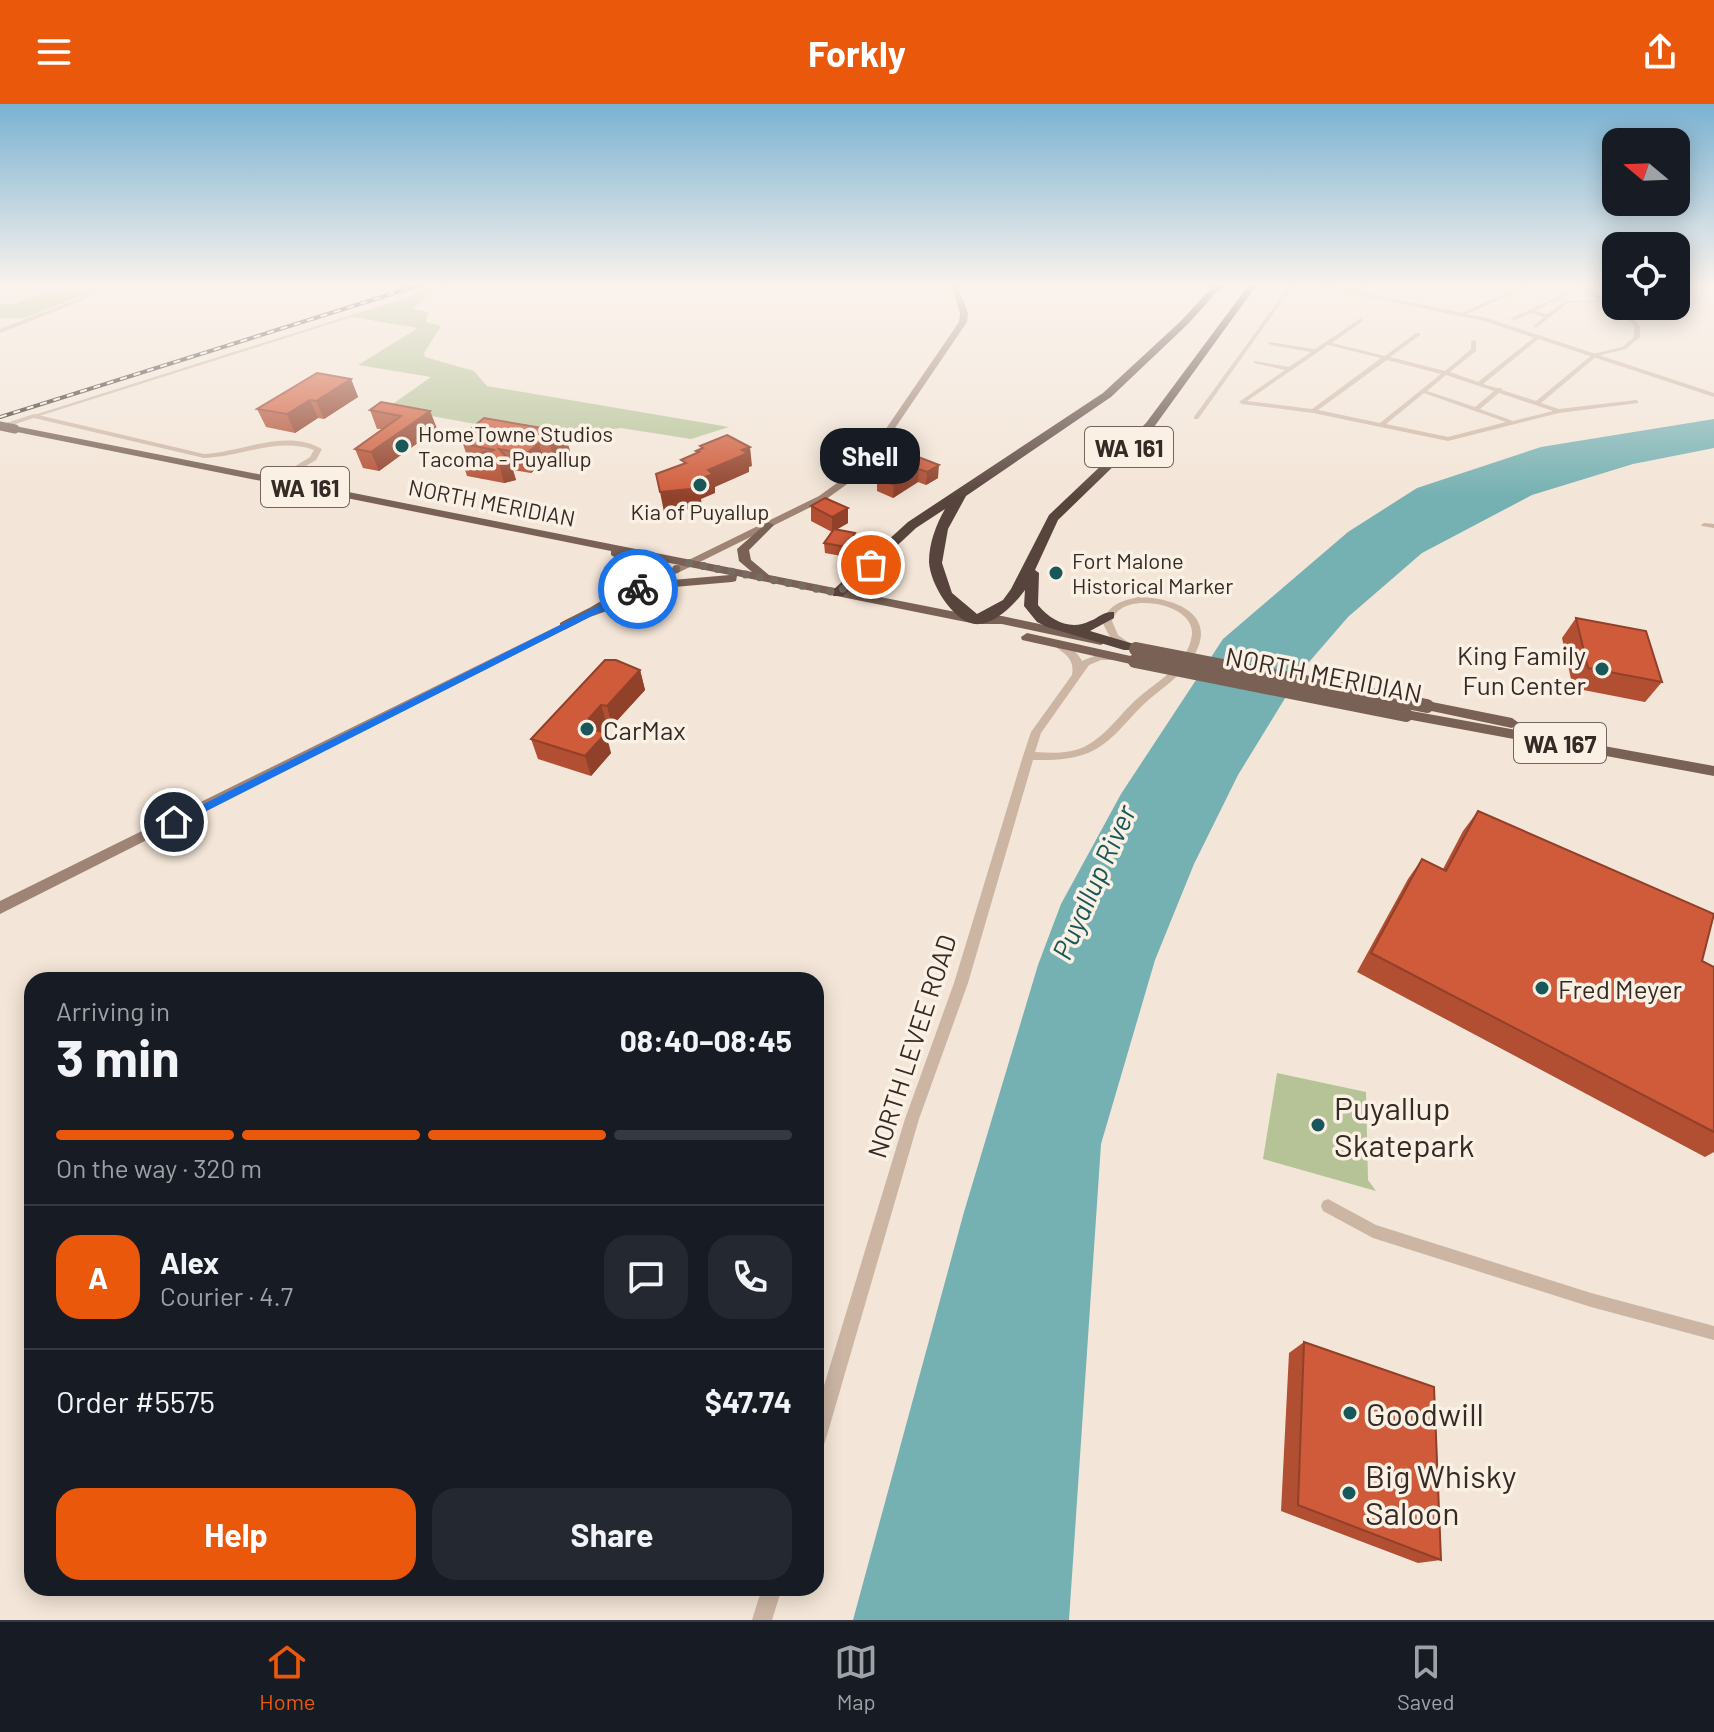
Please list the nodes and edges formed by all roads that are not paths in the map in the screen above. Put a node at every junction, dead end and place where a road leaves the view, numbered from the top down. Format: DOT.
graph roads {
  1 [pos="221,357"];
  2 [pos="939,357"];
  3 [pos="1148,357"];
  4 [pos="1200,357"];
  5 [pos="1240,357"];
  6 [pos="1307,357"];
  7 [pos="1375,357"];
  8 [pos="1386,357"];
  9 [pos="1466,357"];
  10 [pos="1513,357"];
  11 [pos="1593,357"];
  12 [pos="1600,357"];
  13 [pos="1383,359"];
  14 [pos="1256,362"];
  15 [pos="1289,369"];
  16 [pos="1446,373"];
  17 [pos="1480,383"];
  18 [pos="1500,389"];
  19 [pos="1423,391"];
  20 [pos="1714,395"];
  21 [pos="1539,402"];
  22 [pos="1636,402"];
  23 [pos="1477,408"];
  24 [pos="1313,411"];
  25 [pos="1559,411"];
  26 [pos="34,416"];
  27 [pos="1196,418"];
  28 [pos="1511,422"];
  29 [pos="1381,425"];
  30 [pos="5,427"];
  31 [pos="276,482"];
  32 [pos="960,495"];
  33 [pos="768,525"];
  34 [pos="1704,525"];
  35 [pos="1714,526"];
  36 [pos="595,545"];
  37 [pos="1034,554"];
  38 [pos="688,563"];
  39 [pos="771,580"];
  40 [pos="838,593"];
  41 [pos="591,613"];
  42 [pos="1109,615"];
  43 [pos="976,620"];
  44 [pos="564,626"];
  45 [pos="1069,629"];
  46 [pos="1056,643"];
  47 [pos="1130,653"];
  48 [pos="1076,678"];
  49 [pos="1028,756"];
  50 [pos="1714,761"];
  51 [pos="1714,771"];
  52 [pos="0,908"];
  53 [pos="1328,1206"];
  54 [pos="1714,1333"];
  55 [pos="824,1415"];
  56 [pos="770,1596"];
  57 [pos="762,1620"];
  1 -- 26 [label="street"];
  2 -- 33 [label="main road"];
  3 -- 32 [label="highway, WA 161"];
  4 -- 37 [label="highway, WA 161"];
  5 -- 27 [label="street"];
  6 -- 15 [label="street"];
  7 -- 13 [label="street"];
  8 -- 13 [label="street"];
  9 -- 16 [label="street"];
  10 -- 17 [label="street"];
  11 -- 21 [label="street"];
  12 -- 20 [label="street"];
  13 -- 16 [label="street"];
  13 -- 24 [label="street"];
  14 -- 15 [label="street"];
  15 -- 24 [label="street"];
  16 -- 17 [label="street"];
  16 -- 19 [label="street"];
  17 -- 18 [label="street"];
  18 -- 21 [label="street"];
  18 -- 23 [label="street"];
  19 -- 23 [label="street"];
  19 -- 29 [label="street"];
  21 -- 25 [label="street"];
  22 -- 25 [label="street"];
  23 -- 28 [label="street"];
  24 -- 29 [label="street"];
  25 -- 28 [label="street"];
  26 -- 30 [label="street"];
  26 -- 31 [label="street"];
  28 -- 29 [label="street"];
  30 -- 31 [label="main road, NORTH MERIDIAN / WA 161"];
  31 -- 36 [label="main road, NORTH MERIDIAN / WA 161"];
  32 -- 40 [label="highway, WA 161"];
  32 -- 43 [label="highway, WA 167"];
  33 -- 38 [label="main road"];
  33 -- 39 [label="main road"];
  34 -- 35 [label="street"];
  36 -- 38 [label="main road, NORTH MERIDIAN / WA 161"];
  36 -- 44 [label="main road"];
  37 -- 43 [label="highway, WA 161"];
  37 -- 45 [label="highway, WA 167"];
  38 -- 39 [label="main road, NORTH MERIDIAN / WA 161"];
  38 -- 41 [label="main road"];
  39 -- 40 [label="main road, NORTH MERIDIAN / WA 161"];
  39 -- 41 [label="main road"];
  40 -- 43 [label="main road, NORTH MERIDIAN / WA 161"];
  41 -- 44 [label="main road"];
  42 -- 45 [label="highway"];
  42 -- 47 [label="street"];
  42 -- 49 [label="street"];
  43 -- 46 [label="main road, NORTH MERIDIAN / WA 167"];
  43 -- 47 [label="main road, NORTH MERIDIAN"];
  44 -- 52 [label="main road"];
  45 -- 47 [label="highway, WA 167"];
  46 -- 47 [label="main road, NORTH MERIDIAN / WA 167"];
  46 -- 48 [label="street"];
  47 -- 48 [label="street, NORTH LEVEE ROAD"];
  47 -- 50 [label="main road, NORTH MERIDIAN / WA 167, bridge"];
  47 -- 51 [label="main road, NORTH MERIDIAN / WA 167, bridge"];
  48 -- 49 [label="street, NORTH LEVEE ROAD"];
  49 -- 55 [label="street, NORTH LEVEE ROAD"];
  53 -- 54 [label="street"];
  56 -- 57 [label="street"];
}
